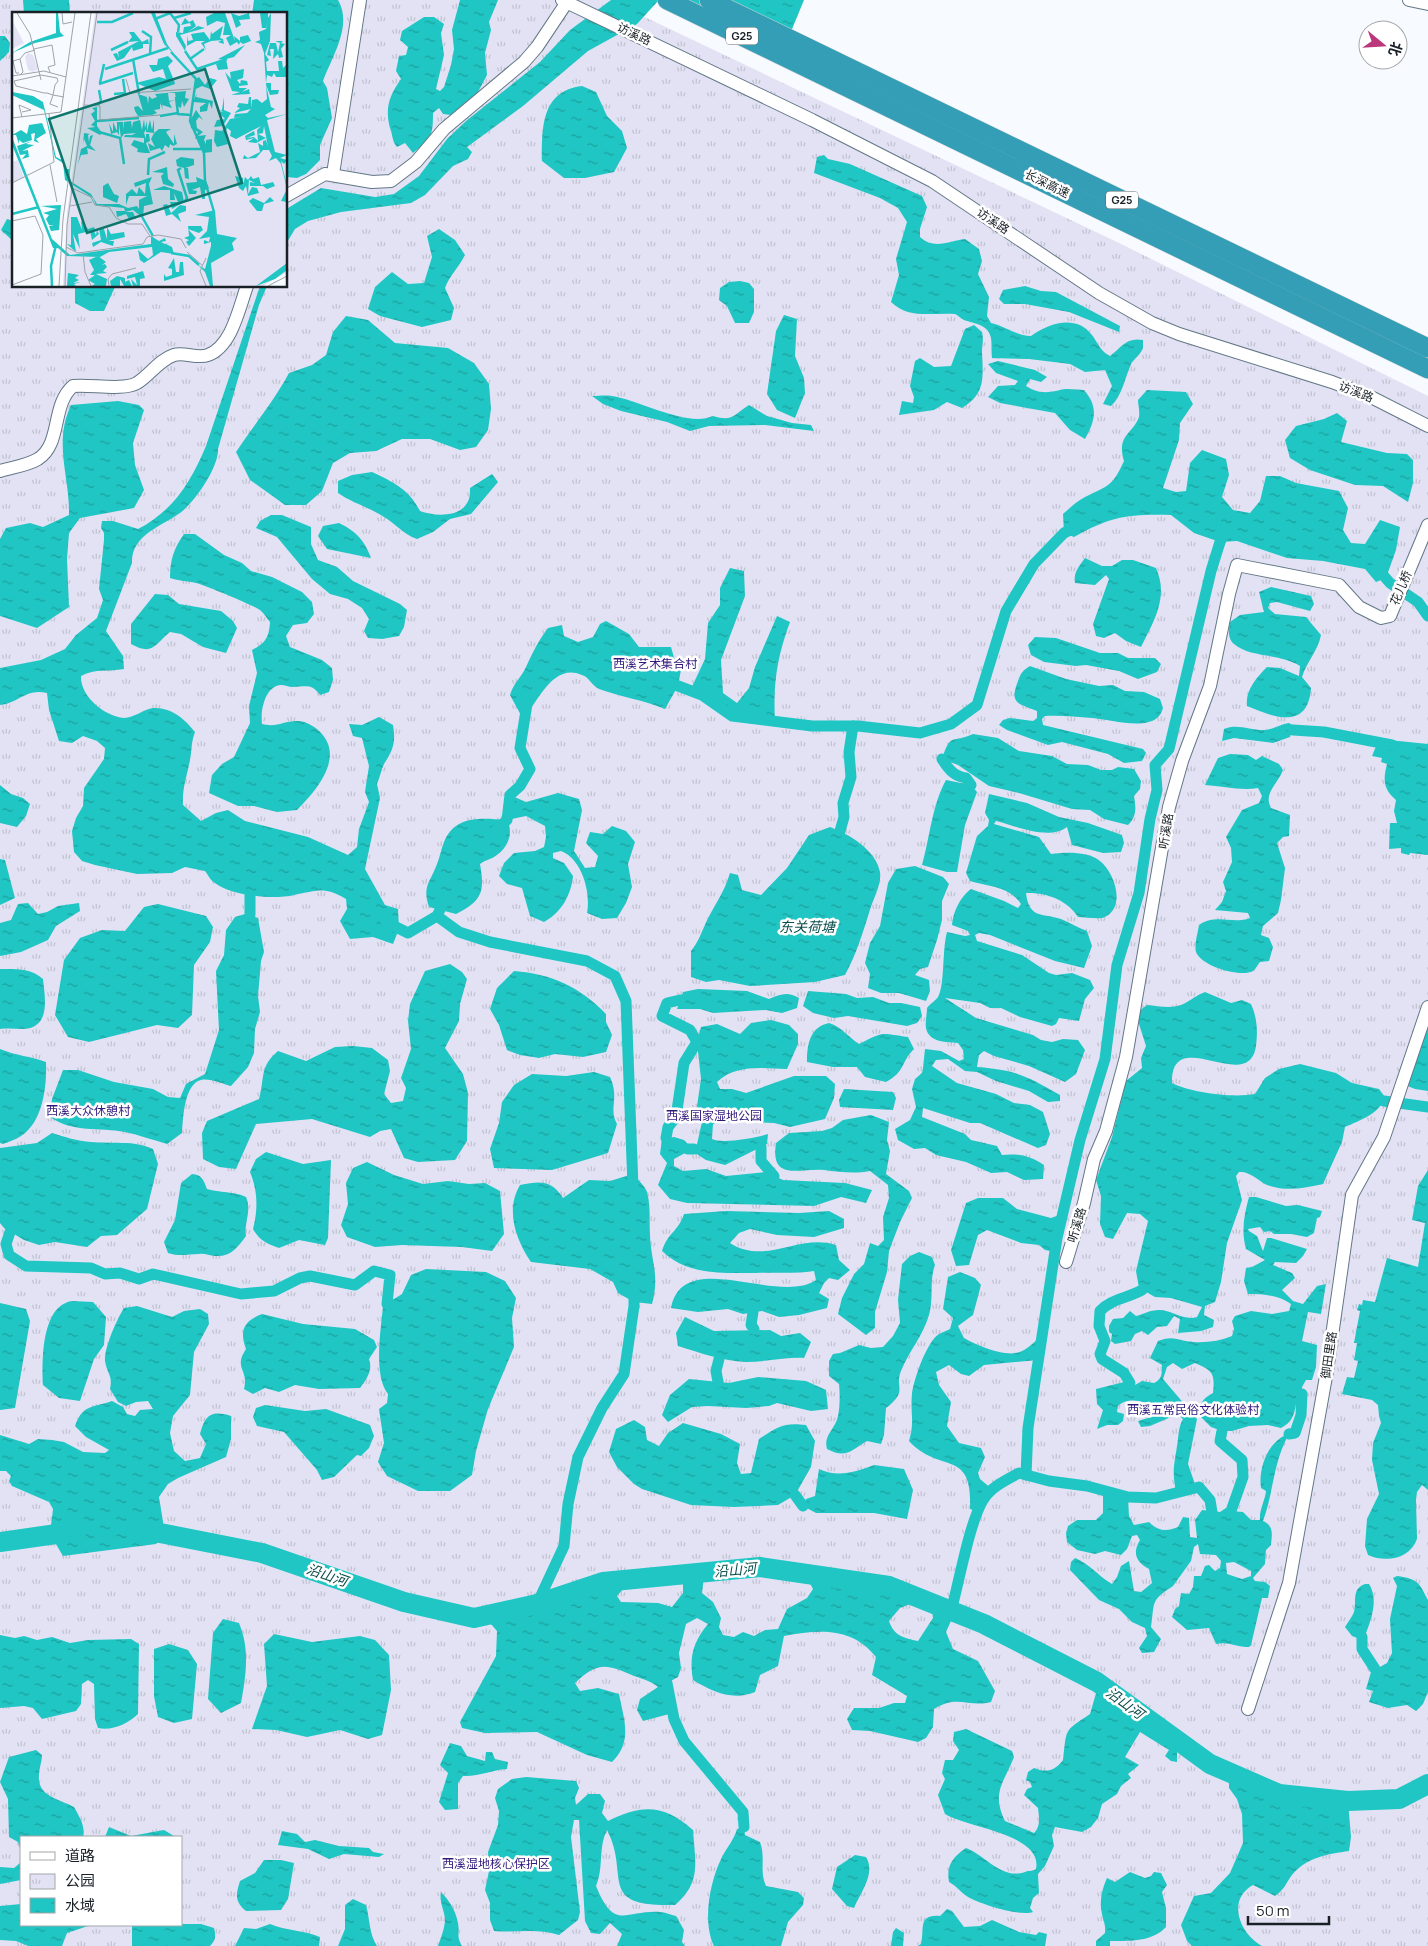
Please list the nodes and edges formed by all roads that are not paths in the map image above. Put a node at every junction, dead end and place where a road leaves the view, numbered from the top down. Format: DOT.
graph roads {
  1 [pos="360,0"];
  2 [pos="667,0"];
  3 [pos="709,0"];
  4 [pos="1409,0"];
  5 [pos="564,1"];
  6 [pos="1428,4"];
  7 [pos="333,174"];
  8 [pos="288,195"];
  9 [pos="246,288"];
  10 [pos="1428,348"];
  11 [pos="1428,368"];
  12 [pos="1428,426"];
  13 [pos="0,471"];
  14 [pos="1428,525"];
  15 [pos="1390,616"];
  16 [pos="1427,1007"];
  17 [pos="1066,1262"];
  18 [pos="1248,1709"];
  1 -- 7 [label="street"];
  2 -- 11 [label="highway, 长深高速 / G25"];
  3 -- 10 [label="highway, 长深高速 / G25"];
  4 -- 6 [label="street"];
  5 -- 7 [label="street"];
  5 -- 12 [label="street, 访溪路"];
  7 -- 8 [label="street"];
  9 -- 13 [label="street"];
  14 -- 15 [label="street, 花儿桥"];
  15 -- 17 [label="street, 听溪路"];
  16 -- 18 [label="street, 御田里路"];
}
